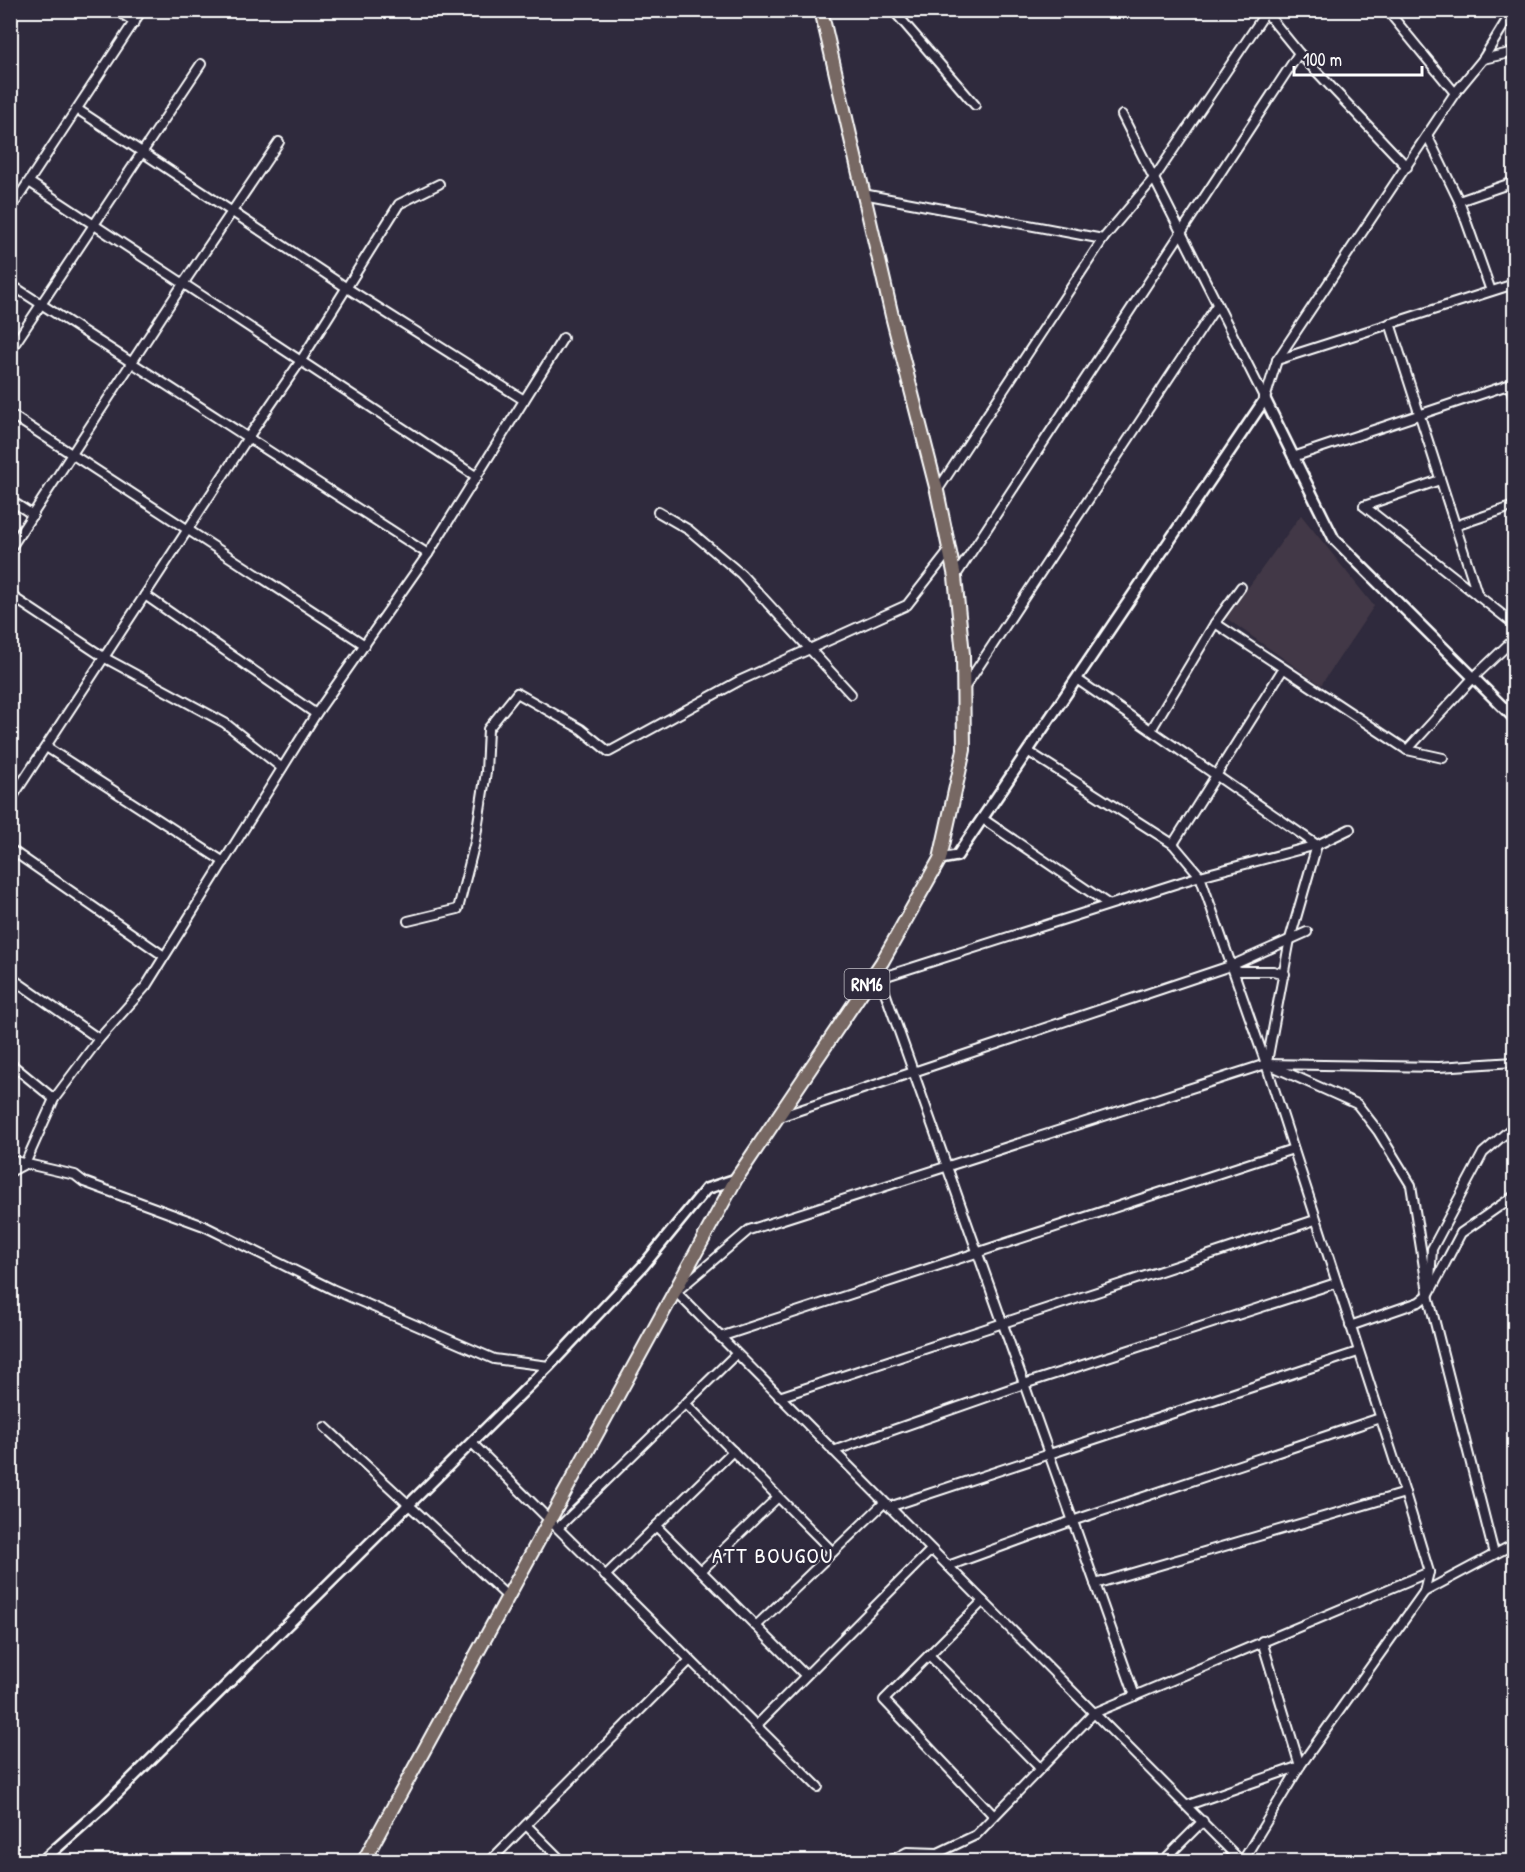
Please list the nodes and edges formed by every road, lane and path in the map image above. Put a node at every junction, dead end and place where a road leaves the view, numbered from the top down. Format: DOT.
graph roads {
  1 [pos="116,10"];
  2 [pos="142,10"];
  3 [pos="821,10"];
  4 [pos="893,10"];
  5 [pos="1387,10"];
  6 [pos="1513,10"];
  7 [pos="1265,11"];
  8 [pos="135,22"];
  9 [pos="1515,52"];
  10 [pos="1299,53"];
  11 [pos="1483,60"];
  12 [pos="201,64"];
  13 [pos="1455,93"];
  14 [pos="975,105"];
  15 [pos="77,109"];
  16 [pos="1122,115"];
  17 [pos="1428,137"];
  18 [pos="279,142"];
  19 [pos="143,152"];
  20 [pos="1407,167"];
  21 [pos="1155,177"];
  22 [pos="29,182"];
  23 [pos="1515,182"];
  24 [pos="439,184"];
  25 [pos="863,194"];
  26 [pos="1459,201"];
  27 [pos="10,210"];
  28 [pos="232,210"];
  29 [pos="95,225"];
  30 [pos="1181,233"];
  31 [pos="1103,239"];
  32 [pos="10,284"];
  33 [pos="183,284"];
  34 [pos="1515,284"];
  35 [pos="347,288"];
  36 [pos="1491,291"];
  37 [pos="41,304"];
  38 [pos="1217,305"];
  39 [pos="1390,323"];
  40 [pos="563,338"];
  41 [pos="10,351"];
  42 [pos="1277,360"];
  43 [pos="300,362"];
  44 [pos="133,363"];
  45 [pos="1512,384"];
  46 [pos="1266,399"];
  47 [pos="524,400"];
  48 [pos="1515,400"];
  49 [pos="10,414"];
  50 [pos="1420,415"];
  51 [pos="247,439"];
  52 [pos="73,455"];
  53 [pos="1293,457"];
  54 [pos="477,477"];
  55 [pos="1440,480"];
  56 [pos="937,490"];
  57 [pos="10,500"];
  58 [pos="1515,506"];
  59 [pos="658,512"];
  60 [pos="33,515"];
  61 [pos="1455,526"];
  62 [pos="189,530"];
  63 [pos="10,549"];
  64 [pos="950,550"];
  65 [pos="428,554"];
  66 [pos="955,577"];
  67 [pos="1240,587"];
  68 [pos="145,594"];
  69 [pos="10,595"];
  70 [pos="1478,596"];
  71 [pos="1215,623"];
  72 [pos="1515,624"];
  73 [pos="1515,639"];
  74 [pos="365,645"];
  75 [pos="808,648"];
  76 [pos="105,658"];
  77 [pos="1283,669"];
  78 [pos="1474,677"];
  79 [pos="1078,680"];
  80 [pos="964,688"];
  81 [pos="851,694"];
  82 [pos="316,714"];
  83 [pos="1515,717"];
  84 [pos="1151,730"];
  85 [pos="46,747"];
  86 [pos="1407,750"];
  87 [pos="1029,752"];
  88 [pos="1443,758"];
  89 [pos="282,768"];
  90 [pos="1215,775"];
  91 [pos="10,801"];
  92 [pos="983,819"];
  93 [pos="1350,829"];
  94 [pos="1173,844"];
  95 [pos="1317,845"];
  96 [pos="10,849"];
  97 [pos="940,859"];
  98 [pos="224,862"];
  99 [pos="1200,876"];
  100 [pos="1108,904"];
  101 [pos="408,921"];
  102 [pos="1307,932"];
  103 [pos="1290,939"];
  104 [pos="164,956"];
  105 [pos="1234,968"];
  106 [pos="1285,974"];
  107 [pos="10,977"];
  108 [pos="874,980"];
  109 [pos="99,1039"];
  110 [pos="1515,1062"];
  111 [pos="10,1063"];
  112 [pos="1266,1064"];
  113 [pos="913,1072"];
  114 [pos="54,1098"];
  115 [pos="777,1118"];
  116 [pos="1515,1126"];
  117 [pos="1293,1149"];
  118 [pos="10,1160"];
  119 [pos="25,1164"];
  120 [pos="947,1167"];
  121 [pos="10,1172"];
  122 [pos="736,1179"];
  123 [pos="1515,1196"];
  124 [pos="1315,1220"];
  125 [pos="978,1254"];
  126 [pos="1336,1283"];
  127 [pos="676,1292"];
  128 [pos="1429,1294"];
  129 [pos="1003,1324"];
  130 [pos="1350,1326"];
  131 [pos="720,1337"];
  132 [pos="1358,1352"];
  133 [pos="736,1354"];
  134 [pos="549,1366"];
  135 [pos="1024,1384"];
  136 [pos="779,1397"];
  137 [pos="685,1403"];
  138 [pos="1380,1418"];
  139 [pos="325,1427"];
  140 [pos="471,1443"];
  141 [pos="733,1451"];
  142 [pos="833,1451"];
  143 [pos="1049,1455"];
  144 [pos="1405,1493"];
  145 [pos="778,1497"];
  146 [pos="408,1505"];
  147 [pos="887,1505"];
  148 [pos="1072,1521"];
  149 [pos="554,1524"];
  150 [pos="656,1526"];
  151 [pos="1515,1544"];
  152 [pos="932,1550"];
  153 [pos="833,1552"];
  154 [pos="1494,1554"];
  155 [pos="948,1566"];
  156 [pos="702,1570"];
  157 [pos="1428,1572"];
  158 [pos="605,1576"];
  159 [pos="1095,1584"];
  160 [pos="1424,1592"];
  161 [pos="508,1597"];
  162 [pos="983,1601"];
  163 [pos="756,1626"];
  164 [pos="1262,1641"];
  165 [pos="929,1655"];
  166 [pos="690,1660"];
  167 [pos="805,1675"];
  168 [pos="1135,1696"];
  169 [pos="1094,1713"];
  170 [pos="756,1726"];
  171 [pos="1300,1766"];
  172 [pos="1040,1768"];
  173 [pos="818,1787"];
  174 [pos="1188,1805"];
  175 [pos="994,1816"];
  176 [pos="1203,1821"];
  177 [pos="526,1826"];
  178 [pos="41,1862"];
  179 [pos="363,1862"];
  180 [pos="489,1862"];
  181 [pos="563,1862"];
  182 [pos="888,1862"];
  183 [pos="1162,1862"];
  184 [pos="1242,1862"];
  1 -- 8 [label="street"];
  2 -- 8 [label="street"];
  3 -- 25 [label="main road, RN16"];
  4 -- 14 [label="street"];
  5 -- 13 [label="street"];
  6 -- 11 [label="street"];
  7 -- 10 [label="street"];
  7 -- 21 [label="street"];
  8 -- 15 [label="street"];
  9 -- 11 [label="street"];
  10 -- 20 [label="street"];
  10 -- 30 [label="street"];
  11 -- 13 [label="street"];
  12 -- 19 [label="street"];
  13 -- 17 [label="street"];
  15 -- 19 [label="street"];
  15 -- 22 [label="street"];
  16 -- 21 [label="street"];
  17 -- 20 [label="street"];
  17 -- 26 [label="street"];
  18 -- 28 [label="street"];
  19 -- 28 [label="street"];
  19 -- 29 [label="street"];
  20 -- 42 [label="street"];
  21 -- 30 [label="street"];
  21 -- 31 [label="street"];
  22 -- 27 [label="street"];
  22 -- 29 [label="street"];
  23 -- 26 [label="street"];
  24 -- 35 [label="street"];
  25 -- 31 [label="street"];
  25 -- 56 [label="main road, RN16"];
  26 -- 36 [label="street"];
  28 -- 33 [label="street"];
  28 -- 35 [label="street"];
  29 -- 33 [label="street"];
  29 -- 37 [label="street"];
  30 -- 38 [label="street"];
  30 -- 66 [label="street"];
  31 -- 56 [label="street"];
  32 -- 37 [label="street"];
  33 -- 43 [label="street"];
  33 -- 44 [label="street"];
  34 -- 36 [label="street"];
  35 -- 43 [label="street"];
  35 -- 47 [label="street"];
  36 -- 39 [label="street"];
  37 -- 41 [label="street"];
  37 -- 44 [label="street"];
  38 -- 46 [label="street"];
  38 -- 80 [label="street"];
  39 -- 42 [label="street"];
  39 -- 50 [label="street"];
  40 -- 47 [label="street"];
  42 -- 46 [label="street"];
  43 -- 51 [label="street"];
  43 -- 54 [label="street"];
  44 -- 51 [label="street"];
  44 -- 52 [label="street"];
  45 -- 48 [label="street"];
  45 -- 50 [label="street"];
  46 -- 53 [label="street"];
  46 -- 79 [label="street"];
  47 -- 54 [label="street"];
  49 -- 52 [label="street"];
  50 -- 53 [label="street"];
  50 -- 55 [label="street"];
  51 -- 62 [label="street"];
  51 -- 65 [label="street"];
  52 -- 60 [label="street"];
  52 -- 62 [label="street"];
  53 -- 78 [label="street"];
  54 -- 65 [label="street"];
  55 -- 61 [label="street"];
  55 -- 70 [label="street"];
  56 -- 64 [label="main road, RN16"];
  57 -- 60 [label="street"];
  58 -- 61 [label="street"];
  59 -- 75 [label="street"];
  60 -- 63 [label="street"];
  61 -- 70 [label="street"];
  62 -- 68 [label="street"];
  62 -- 74 [label="street"];
  64 -- 66 [label="main road, RN16"];
  64 -- 75 [label="street"];
  65 -- 74 [label="street"];
  66 -- 80 [label="main road, RN16"];
  67 -- 71 [label="street"];
  68 -- 76 [label="street"];
  68 -- 82 [label="street"];
  69 -- 76 [label="street"];
  70 -- 72 [label="street"];
  71 -- 77 [label="street"];
  71 -- 84 [label="street"];
  73 -- 78 [label="street"];
  74 -- 82 [label="street"];
  75 -- 81 [label="street"];
  75 -- 101 [label="street"];
  76 -- 85 [label="street"];
  76 -- 89 [label="street"];
  77 -- 86 [label="street"];
  77 -- 90 [label="street"];
  78 -- 83 [label="street"];
  78 -- 86 [label="street"];
  79 -- 84 [label="street"];
  79 -- 87 [label="street"];
  80 -- 97 [label="main road, RN16"];
  82 -- 89 [label="street"];
  84 -- 90 [label="street"];
  85 -- 91 [label="street"];
  85 -- 98 [label="street"];
  86 -- 88 [label="street"];
  87 -- 92 [label="street"];
  87 -- 94 [label="street"];
  89 -- 98 [label="street"];
  90 -- 94 [label="street"];
  90 -- 95 [label="street"];
  92 -- 97 [label="street"];
  92 -- 100 [label="street"];
  93 -- 95 [label="street"];
  94 -- 99 [label="street"];
  95 -- 99 [label="street"];
  95 -- 103 [label="street"];
  96 -- 104 [label="street"];
  97 -- 108 [label="main road, RN16"];
  98 -- 104 [label="street"];
  99 -- 100 [label="street"];
  99 -- 105 [label="street"];
  100 -- 108 [label="street"];
  102 -- 103 [label="street"];
  103 -- 105 [label="street"];
  103 -- 106 [label="street"];
  104 -- 109 [label="street"];
  105 -- 106 [label="street"];
  105 -- 112 [label="street"];
  105 -- 113 [label="street"];
  106 -- 112 [label="street"];
  107 -- 109 [label="street"];
  108 -- 113 [label="street"];
  108 -- 115 [label="main road, RN16"];
  109 -- 114 [label="street"];
  110 -- 112 [label="street"];
  111 -- 114 [label="street"];
  112 -- 117 [label="street"];
  112 -- 120 [label="street"];
  112 -- 128 [label="street"];
  113 -- 115 [label="street"];
  113 -- 120 [label="street"];
  114 -- 119 [label="street"];
  115 -- 122 [label="main road, RN16"];
  116 -- 128 [label="street"];
  117 -- 124 [label="street"];
  117 -- 125 [label="street"];
  118 -- 119 [label="street"];
  119 -- 121 [label="street"];
  119 -- 134 [label="street"];
  120 -- 125 [label="street"];
  120 -- 127 [label="street"];
  122 -- 127 [label="main road, RN16"];
  122 -- 134 [label="street"];
  123 -- 128 [label="street"];
  124 -- 126 [label="street"];
  124 -- 129 [label="street"];
  125 -- 129 [label="street"];
  125 -- 131 [label="street"];
  126 -- 130 [label="street"];
  126 -- 135 [label="street"];
  127 -- 131 [label="street"];
  127 -- 149 [label="main road, RN16"];
  128 -- 130 [label="street"];
  128 -- 154 [label="street"];
  129 -- 135 [label="street"];
  129 -- 136 [label="street"];
  130 -- 132 [label="street"];
  131 -- 133 [label="street"];
  132 -- 138 [label="street"];
  132 -- 143 [label="street"];
  133 -- 136 [label="street"];
  133 -- 137 [label="street"];
  134 -- 140 [label="street"];
  135 -- 142 [label="street"];
  135 -- 143 [label="street"];
  136 -- 142 [label="street"];
  137 -- 141 [label="street"];
  137 -- 149 [label="street"];
  138 -- 144 [label="street"];
  138 -- 148 [label="street"];
  139 -- 146 [label="street"];
  140 -- 146 [label="street"];
  140 -- 149 [label="street"];
  141 -- 145 [label="street"];
  141 -- 150 [label="street"];
  142 -- 147 [label="street"];
  143 -- 147 [label="street"];
  143 -- 148 [label="street"];
  144 -- 157 [label="street"];
  144 -- 159 [label="street"];
  145 -- 153 [label="street"];
  145 -- 156 [label="street"];
  146 -- 161 [label="street"];
  146 -- 178 [label="street"];
  147 -- 152 [label="street"];
  147 -- 153 [label="street"];
  148 -- 155 [label="street"];
  148 -- 159 [label="street"];
  149 -- 158 [label="street"];
  149 -- 161 [label="main road, RN16"];
  150 -- 156 [label="street"];
  150 -- 158 [label="street"];
  151 -- 154 [label="street"];
  152 -- 155 [label="street"];
  152 -- 167 [label="street"];
  153 -- 163 [label="street"];
  154 -- 160 [label="street"];
  155 -- 162 [label="street"];
  156 -- 163 [label="street"];
  157 -- 160 [label="street"];
  157 -- 164 [label="street"];
  158 -- 166 [label="street"];
  159 -- 168 [label="street"];
  160 -- 171 [label="street"];
  161 -- 179 [label="main road, RN16"];
  162 -- 165 [label="street"];
  162 -- 169 [label="street"];
  163 -- 167 [label="street"];
  164 -- 168 [label="street"];
  164 -- 171 [label="street"];
  165 -- 172 [label="street"];
  165 -- 175 [label="street"];
  166 -- 170 [label="street"];
  166 -- 177 [label="street"];
  167 -- 170 [label="street"];
  168 -- 169 [label="street"];
  169 -- 172 [label="street"];
  169 -- 174 [label="street"];
  170 -- 173 [label="street"];
  171 -- 174 [label="street"];
  171 -- 184 [label="street"];
  172 -- 175 [label="street"];
  174 -- 176 [label="street"];
  175 -- 182 [label="street"];
  176 -- 183 [label="street"];
  176 -- 184 [label="street"];
  177 -- 180 [label="street"];
  177 -- 181 [label="street"];
}
